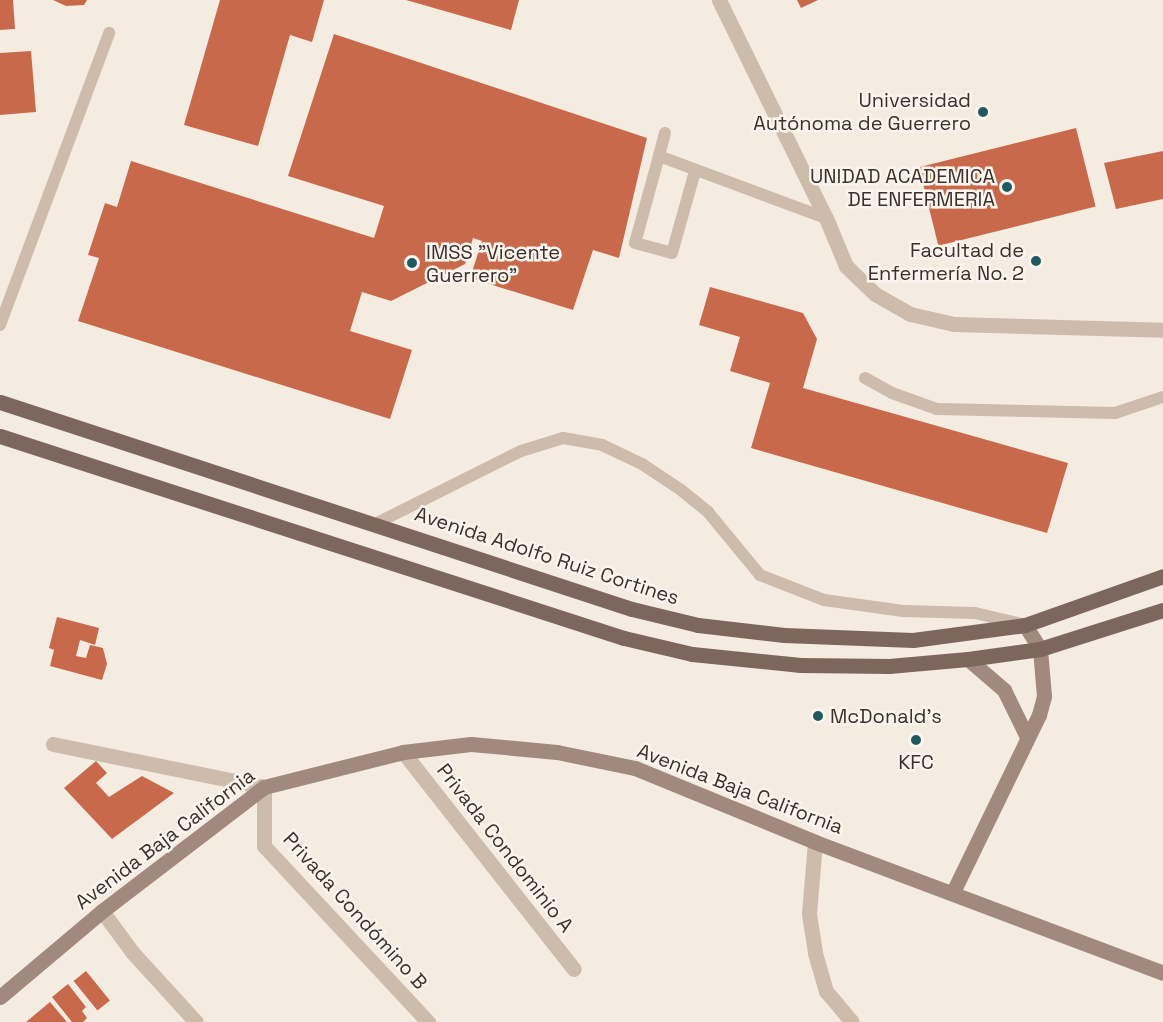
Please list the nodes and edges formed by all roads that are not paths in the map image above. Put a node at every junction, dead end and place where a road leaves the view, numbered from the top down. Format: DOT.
graph roads {
  1 [pos="719,0"];
  2 [pos="109,33"];
  3 [pos="665,134"];
  4 [pos="659,156"];
  5 [pos="695,171"];
  6 [pos="826,218"];
  7 [pos="0,325"];
  8 [pos="1163,330"];
  9 [pos="865,378"];
  10 [pos="1163,397"];
  11 [pos="0,402"];
  12 [pos="0,436"];
  13 [pos="375,524"];
  14 [pos="1163,576"];
  15 [pos="1163,610"];
  16 [pos="1025,625"];
  17 [pos="1040,649"];
  18 [pos="968,659"];
  19 [pos="1028,737"];
  20 [pos="53,744"];
  21 [pos="403,752"];
  22 [pos="264,787"];
  23 [pos="815,842"];
  24 [pos="952,892"];
  25 [pos="102,910"];
  26 [pos="574,969"];
  27 [pos="1163,974"];
  28 [pos="0,997"];
  29 [pos="196,1022"];
  30 [pos="428,1022"];
  31 [pos="852,1022"];
  1 -- 6 [label="street"];
  2 -- 7 [label="lane"];
  3 -- 4 [label="lane"];
  4 -- 5 [label="lane"];
  4 -- 5 [label="lane"];
  5 -- 6 [label="lane"];
  6 -- 8 [label="street"];
  9 -- 10 [label="lane"];
  11 -- 13 [label="main road, Avenida Adolfo Ruiz Cortines"];
  12 -- 18 [label="main road"];
  13 -- 16 [label="main road, Avenida Adolfo Ruiz Cortines"];
  13 -- 16 [label="lane"];
  14 -- 16 [label="main road, Avenida Adolfo Ruiz Cortines"];
  15 -- 17 [label="main road"];
  16 -- 17 [label="main road"];
  17 -- 18 [label="main road"];
  17 -- 19 [label="main road"];
  18 -- 19 [label="main road"];
  19 -- 24 [label="main road"];
  20 -- 22 [label="street"];
  21 -- 22 [label="main road, Avenida Baja California"];
  21 -- 23 [label="main road, Avenida Baja California"];
  21 -- 26 [label="street, Privada Condominio A"];
  22 -- 25 [label="main road, Avenida Baja California"];
  22 -- 30 [label="street, Privada Condómino B"];
  23 -- 24 [label="main road, Avenida Baja California"];
  23 -- 31 [label="street"];
  24 -- 27 [label="main road, Avenida Baja California"];
  25 -- 28 [label="main road, Avenida Baja California"];
  25 -- 29 [label="street"];
}
